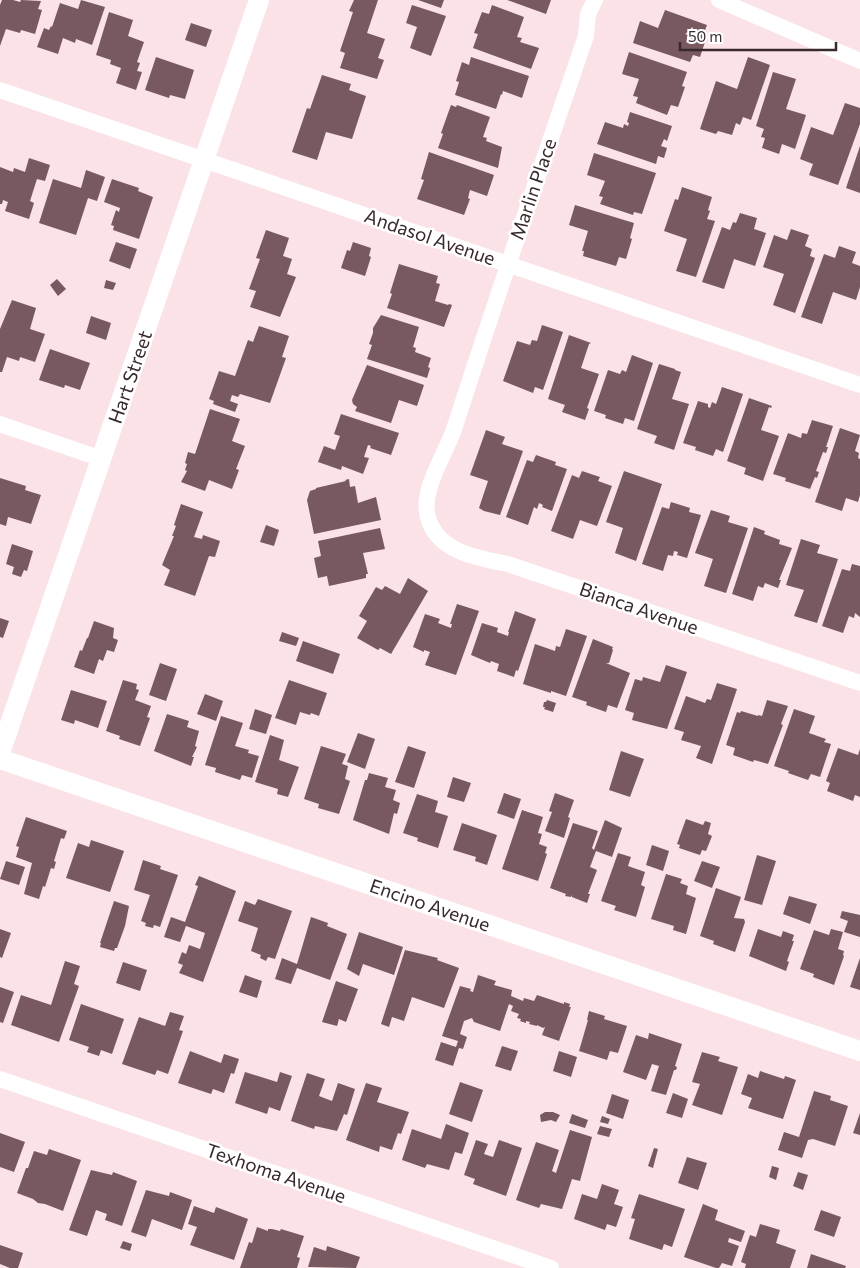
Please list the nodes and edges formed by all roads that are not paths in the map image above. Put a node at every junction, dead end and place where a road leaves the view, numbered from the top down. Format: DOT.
graph roads {
  1 [pos="259,0"];
  2 [pos="595,0"];
  3 [pos="719,0"];
  4 [pos="860,61"];
  5 [pos="0,90"];
  6 [pos="204,160"];
  7 [pos="508,264"];
  8 [pos="860,384"];
  9 [pos="0,424"];
  10 [pos="102,459"];
  11 [pos="428,521"];
  12 [pos="860,683"];
  13 [pos="0,753"];
  14 [pos="0,759"];
  15 [pos="860,1051"];
  16 [pos="0,1078"];
  17 [pos="551,1268"];
  1 -- 6 [label="street, Hart Street"];
  2 -- 7 [label="street, Marlin Place"];
  3 -- 4 [label="street"];
  5 -- 6 [label="street, Andasol Avenue"];
  6 -- 7 [label="street, Andasol Avenue"];
  6 -- 10 [label="street, Hart Street"];
  7 -- 8 [label="street, Andasol Avenue"];
  7 -- 11 [label="street, Marlin Place"];
  9 -- 10 [label="street"];
  10 -- 13 [label="street, Hart Street"];
  11 -- 12 [label="street, Bianca Avenue"];
  14 -- 15 [label="street, Encino Avenue"];
  16 -- 17 [label="street, Texhoma Avenue"];
}
